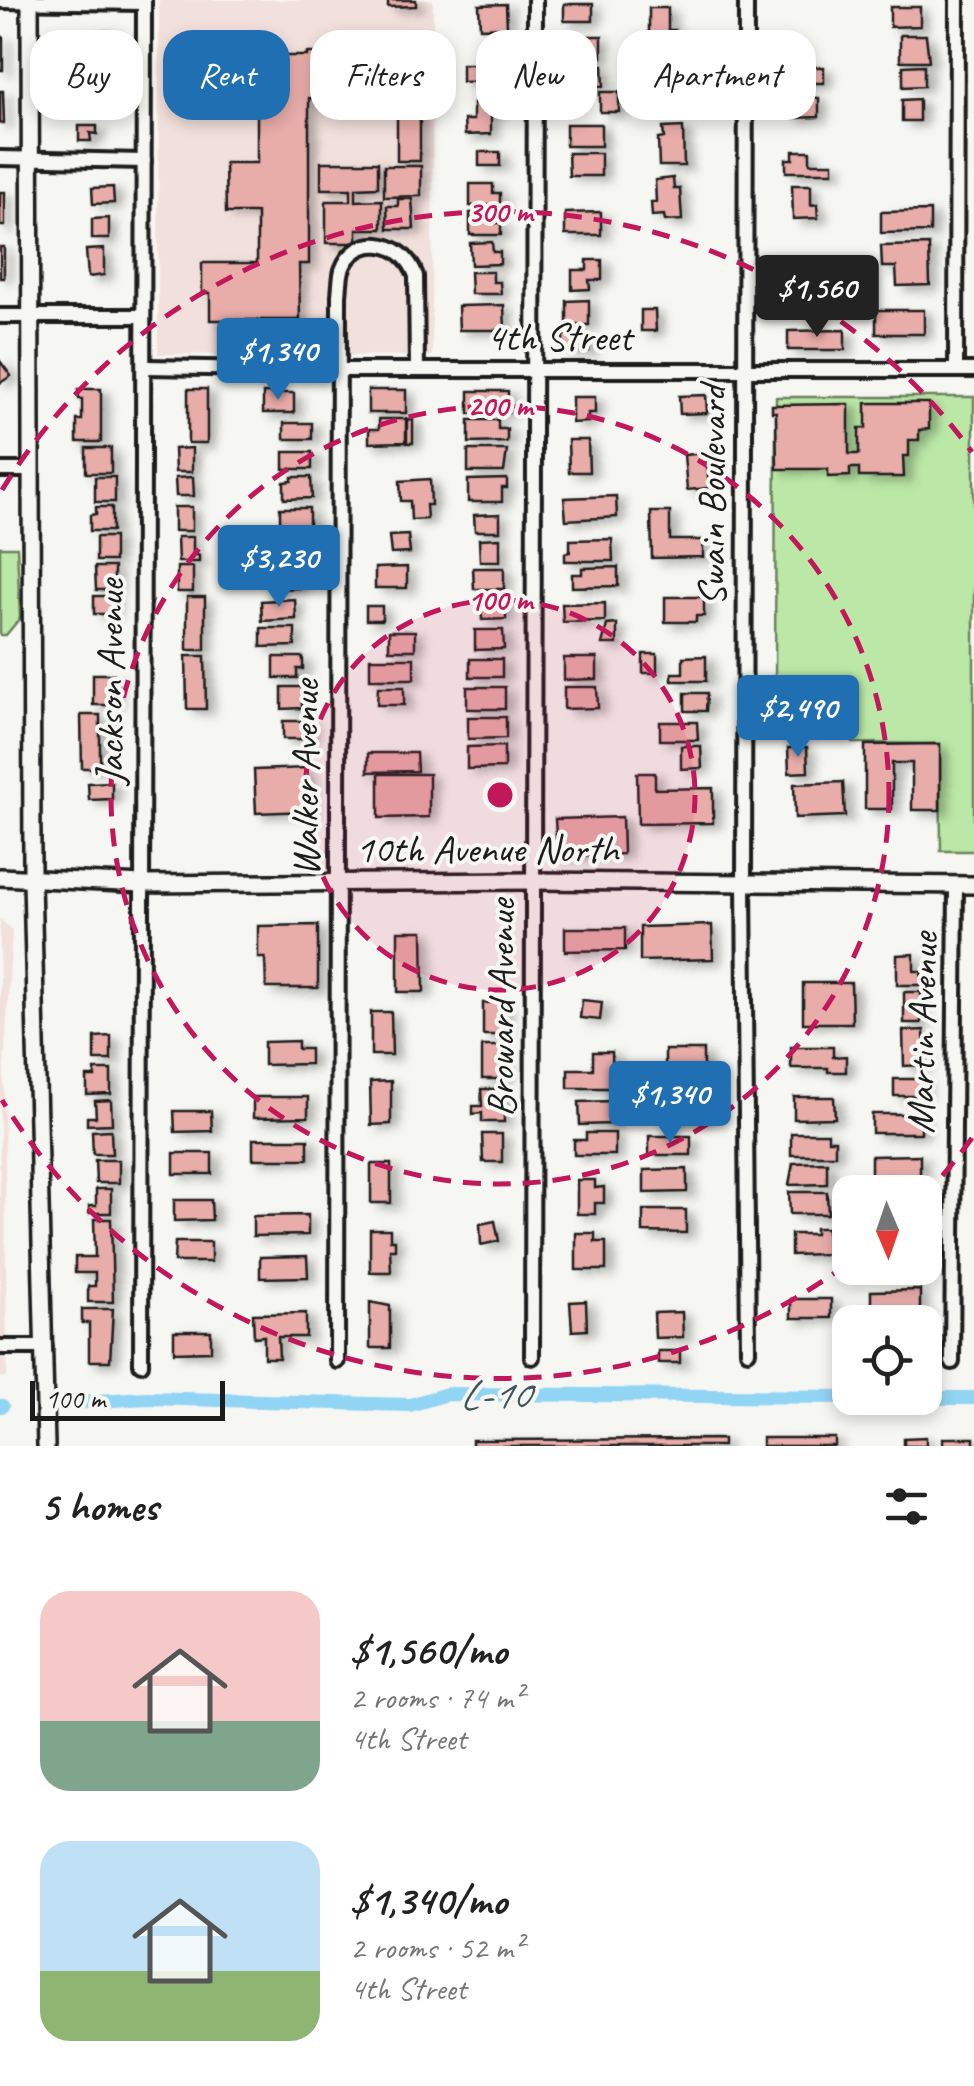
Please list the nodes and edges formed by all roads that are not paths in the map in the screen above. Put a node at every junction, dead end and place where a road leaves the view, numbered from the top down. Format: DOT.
graph roads {
  1 [pos="536,0"];
  2 [pos="746,0"];
  3 [pos="957,0"];
  4 [pos="0,1"];
  5 [pos="30,1"];
  6 [pos="144,2"];
  7 [pos="0,158"];
  8 [pos="28,159"];
  9 [pos="144,160"];
  10 [pos="0,316"];
  11 [pos="143,316"];
  12 [pos="29,317"];
  13 [pos="144,367"];
  14 [pos="339,370"];
  15 [pos="417,370"];
  16 [pos="534,370"];
  17 [pos="745,370"];
  18 [pos="956,370"];
  19 [pos="974,370"];
  20 [pos="0,470"];
  21 [pos="30,470"];
  22 [pos="0,877"];
  23 [pos="32,881"];
  24 [pos="534,881"];
  25 [pos="338,882"];
  26 [pos="744,883"];
  27 [pos="142,884"];
  28 [pos="956,885"];
  29 [pos="974,885"];
  30 [pos="0,1347"];
  31 [pos="45,1348"];
  32 [pos="748,1351"];
  33 [pos="532,1357"];
  34 [pos="336,1361"];
  35 [pos="952,1362"];
  36 [pos="141,1364"];
  37 [pos="46,1446"];
  1 -- 16 [label="street, Broward Avenue"];
  2 -- 17 [label="street, Swain Boulevard"];
  3 -- 18 [label="street"];
  4 -- 5 [label="street"];
  5 -- 6 [label="street"];
  5 -- 8 [label="street"];
  6 -- 9 [label="street, Jackson Avenue"];
  7 -- 8 [label="street"];
  8 -- 9 [label="street"];
  8 -- 12 [label="street"];
  9 -- 11 [label="street, Jackson Avenue"];
  10 -- 12 [label="street"];
  11 -- 12 [label="street"];
  11 -- 13 [label="street, Jackson Avenue"];
  12 -- 21 [label="street"];
  13 -- 14 [label="street, 4th Street"];
  13 -- 27 [label="street, Jackson Avenue"];
  14 -- 15 [label="street, 4th Street"];
  14 -- 15 [label="street, Walker Avenue"];
  14 -- 25 [label="street, Walker Avenue"];
  15 -- 16 [label="street, 4th Street"];
  16 -- 17 [label="street, 4th Street"];
  16 -- 24 [label="street, Broward Avenue"];
  17 -- 18 [label="street, 4th Street"];
  17 -- 26 [label="street, Swain Boulevard"];
  18 -- 19 [label="street, 4th Street"];
  20 -- 21 [label="street"];
  21 -- 23 [label="street"];
  22 -- 23 [label="street, 10th Avenue North"];
  23 -- 27 [label="street, 10th Avenue North"];
  23 -- 31 [label="street"];
  24 -- 25 [label="street, 10th Avenue North"];
  24 -- 26 [label="street, 10th Avenue North"];
  24 -- 33 [label="street, Broward Avenue"];
  25 -- 27 [label="street, 10th Avenue North"];
  25 -- 34 [label="street, Walker Avenue"];
  26 -- 28 [label="street, 10th Avenue North"];
  26 -- 32 [label="street, Swain Boulevard"];
  27 -- 36 [label="street, Jackson Avenue"];
  28 -- 29 [label="street, 10th Avenue North"];
  28 -- 35 [label="street, Martin Avenue"];
  30 -- 31 [label="street"];
  31 -- 37 [label="street"];
}
